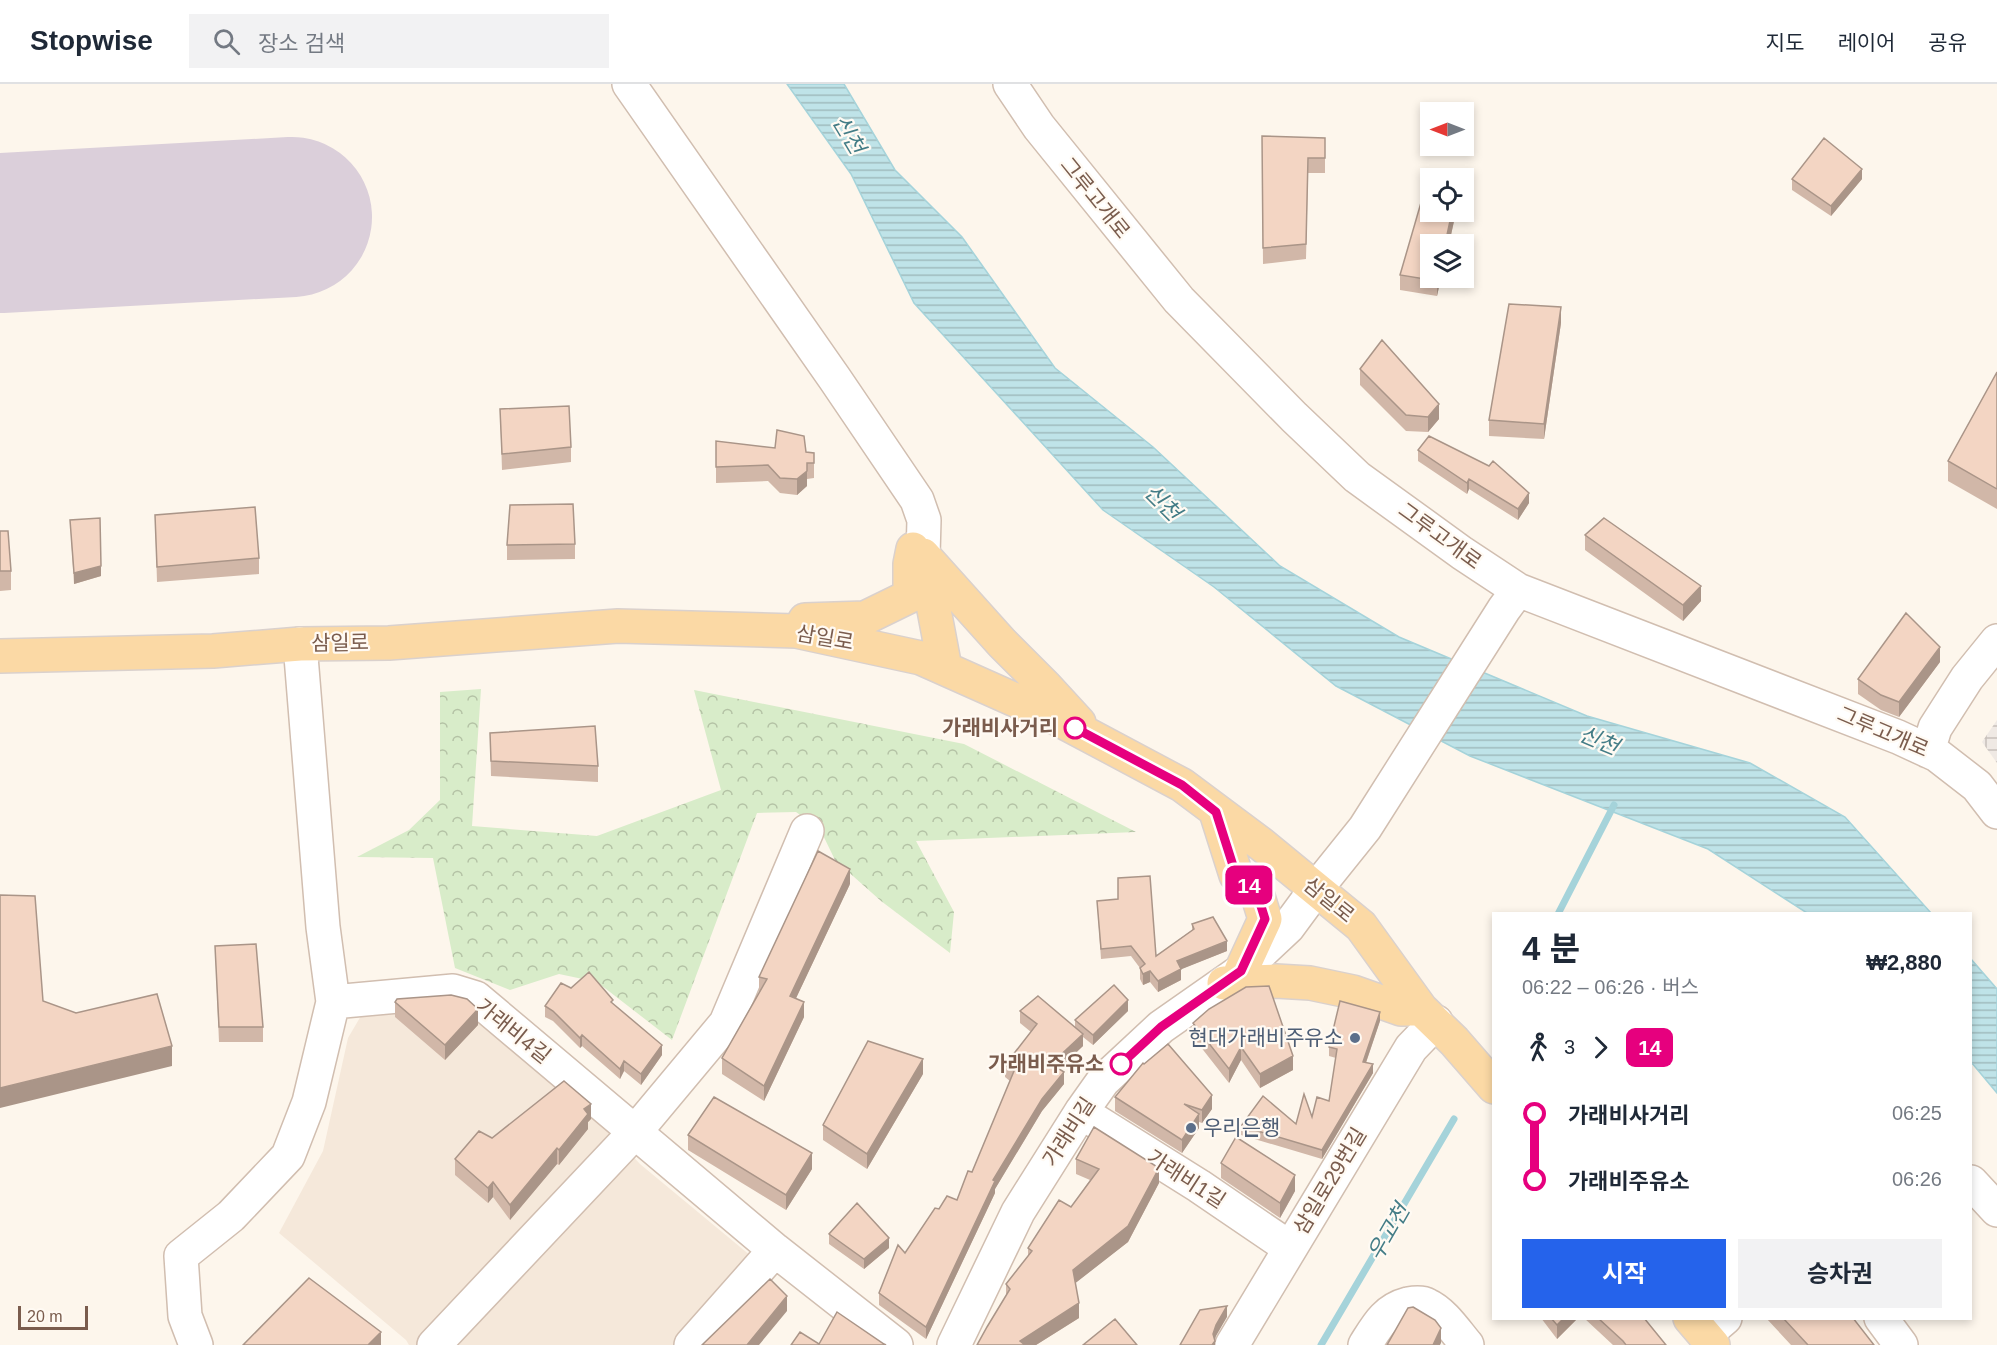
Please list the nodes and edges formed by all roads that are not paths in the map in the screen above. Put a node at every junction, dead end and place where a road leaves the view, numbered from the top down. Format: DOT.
graph roads {
  1 [pos="629,84"];
  2 [pos="1010,84"];
  3 [pos="918,552"];
  4 [pos="1511,599"];
  5 [pos="731,628"];
  6 [pos="1997,640"];
  7 [pos="300,644"];
  8 [pos="0,656"];
  9 [pos="945,668"];
  10 [pos="1092,737"];
  11 [pos="1928,751"];
  12 [pos="1216,812"];
  13 [pos="1997,812"];
  14 [pos="807,831"];
  15 [pos="1316,889"];
  16 [pos="1232,977"];
  17 [pos="333,1002"];
  18 [pos="1428,1016"];
  19 [pos="1492,1086"];
  20 [pos="1081,1112"];
  21 [pos="635,1132"];
  22 [pos="1972,1183"];
  23 [pos="1997,1210"];
  24 [pos="1290,1248"];
  25 [pos="775,1250"];
  26 [pos="1882,1320"];
  27 [pos="196,1345"];
  28 [pos="434,1345"];
  29 [pos="691,1345"];
  30 [pos="896,1345"];
  31 [pos="954,1345"];
  32 [pos="1232,1345"];
  33 [pos="1365,1345"];
  34 [pos="1467,1345"];
  35 [pos="1901,1345"];
  1 -- 3 [label="street"];
  2 -- 4 [label="street, 그루고개로"];
  3 -- 5 [label="main road"];
  3 -- 9 [label="main road"];
  3 -- 10 [label="main road"];
  4 -- 11 [label="street, 그루고개로"];
  4 -- 15 [label="street, 가래비길"];
  5 -- 7 [label="main road, 삼일로"];
  5 -- 9 [label="main road, 삼일로"];
  6 -- 11 [label="street"];
  7 -- 8 [label="main road, 삼일로"];
  7 -- 17 [label="street"];
  9 -- 10 [label="main road, 삼일로"];
  10 -- 12 [label="main road, 삼일로"];
  11 -- 13 [label="street, 그루고개로"];
  12 -- 15 [label="main road, 삼일로"];
  12 -- 16 [label="main road"];
  14 -- 21 [label="street"];
  15 -- 16 [label="street, 가래비길"];
  15 -- 18 [label="main road, 삼일로"];
  16 -- 18 [label="main road"];
  16 -- 20 [label="street, 가래비길"];
  17 -- 21 [label="street, 가래비4길"];
  17 -- 27 [label="street"];
  18 -- 19 [label="main road, 삼일로"];
  18 -- 24 [label="street, 삼일로29번길"];
  20 -- 24 [label="street, 가래비1길"];
  20 -- 31 [label="street, 가래비길"];
  21 -- 25 [label="street, 가래비4길"];
  21 -- 28 [label="street"];
  22 -- 23 [label="street"];
  24 -- 32 [label="street, 삼일로29번길"];
  25 -- 29 [label="street"];
  25 -- 30 [label="street, 가래비4길"];
  26 -- 35 [label="street"];
  33 -- 34 [label="street"];
}
